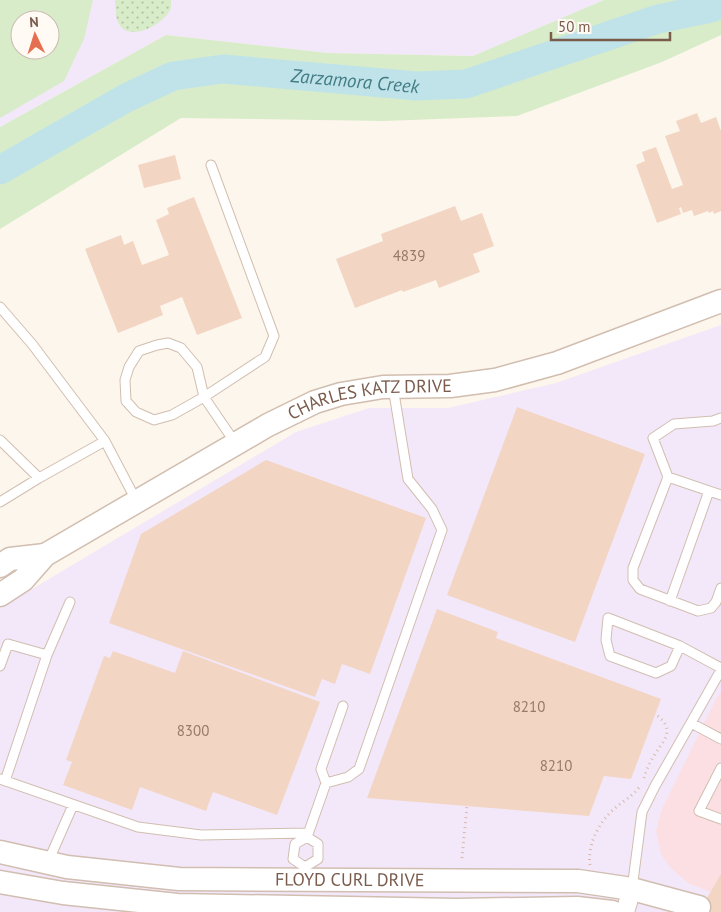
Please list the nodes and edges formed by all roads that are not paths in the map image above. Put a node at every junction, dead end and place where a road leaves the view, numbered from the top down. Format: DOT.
graph roads {
  1 [pos="211,165"];
  2 [pos="721,301"];
  3 [pos="0,308"];
  4 [pos="393,386"];
  5 [pos="204,398"];
  6 [pos="721,418"];
  7 [pos="0,440"];
  8 [pos="105,441"];
  9 [pos="236,444"];
  10 [pos="668,476"];
  11 [pos="40,478"];
  12 [pos="709,491"];
  13 [pos="721,495"];
  14 [pos="0,502"];
  15 [pos="137,502"];
  16 [pos="45,555"];
  17 [pos="0,566"];
  18 [pos="721,588"];
  19 [pos="0,595"];
  20 [pos="670,601"];
  21 [pos="70,602"];
  22 [pos="680,646"];
  23 [pos="47,655"];
  24 [pos="0,666"];
  25 [pos="721,669"];
  26 [pos="718,680"];
  27 [pos="344,706"];
  28 [pos="691,723"];
  29 [pos="721,739"];
  30 [pos="721,768"];
  31 [pos="3,780"];
  32 [pos="326,783"];
  33 [pos="72,805"];
  34 [pos="721,819"];
  35 [pos="307,835"];
  36 [pos="0,852"];
  37 [pos="47,863"];
  38 [pos="305,873"];
  39 [pos="0,882"];
  40 [pos="632,889"];
  41 [pos="699,907"];
  42 [pos="304,908"];
  43 [pos="612,912"];
  44 [pos="625,912"];
  1 -- 5 [label="lane"];
  2 -- 4 [label="street, CHARLES KATZ DRIVE"];
  3 -- 8 [label="lane"];
  4 -- 9 [label="street, CHARLES KATZ DRIVE"];
  4 -- 32 [label="lane"];
  5 -- 5 [label="lane"];
  5 -- 9 [label="lane"];
  6 -- 10 [label="lane"];
  7 -- 11 [label="lane"];
  8 -- 11 [label="lane"];
  8 -- 15 [label="lane"];
  9 -- 15 [label="street, CHARLES KATZ DRIVE"];
  10 -- 12 [label="lane"];
  10 -- 20 [label="lane"];
  11 -- 14 [label="lane"];
  12 -- 13 [label="lane"];
  12 -- 20 [label="lane"];
  15 -- 16 [label="street, CHARLES KATZ DRIVE"];
  16 -- 17 [label="street, CHARLES KATZ DRIVE"];
  16 -- 19 [label="street, CHARLES KATZ DRIVE"];
  18 -- 20 [label="lane"];
  21 -- 23 [label="lane"];
  22 -- 22 [label="lane"];
  22 -- 25 [label="lane"];
  23 -- 24 [label="lane"];
  23 -- 31 [label="lane"];
  25 -- 26 [label="lane"];
  26 -- 28 [label="lane"];
  27 -- 32 [label="lane"];
  28 -- 29 [label="lane"];
  28 -- 40 [label="lane"];
  30 -- 34 [label="lane"];
  31 -- 33 [label="lane"];
  32 -- 35 [label="lane"];
  33 -- 35 [label="lane"];
  33 -- 37 [label="lane"];
  35 -- 38 [label="lane"];
  35 -- 38 [label="lane"];
  36 -- 37 [label="street, FLOYD CURL DRIVE"];
  37 -- 38 [label="street, FLOYD CURL DRIVE"];
  38 -- 40 [label="street, FLOYD CURL DRIVE"];
  38 -- 42 [label="street"];
  39 -- 42 [label="street, FLOYD CURL DRIVE"];
  40 -- 41 [label="street, FLOYD CURL DRIVE"];
  40 -- 44 [label="street"];
  42 -- 43 [label="street, FLOYD CURL DRIVE"];
}
